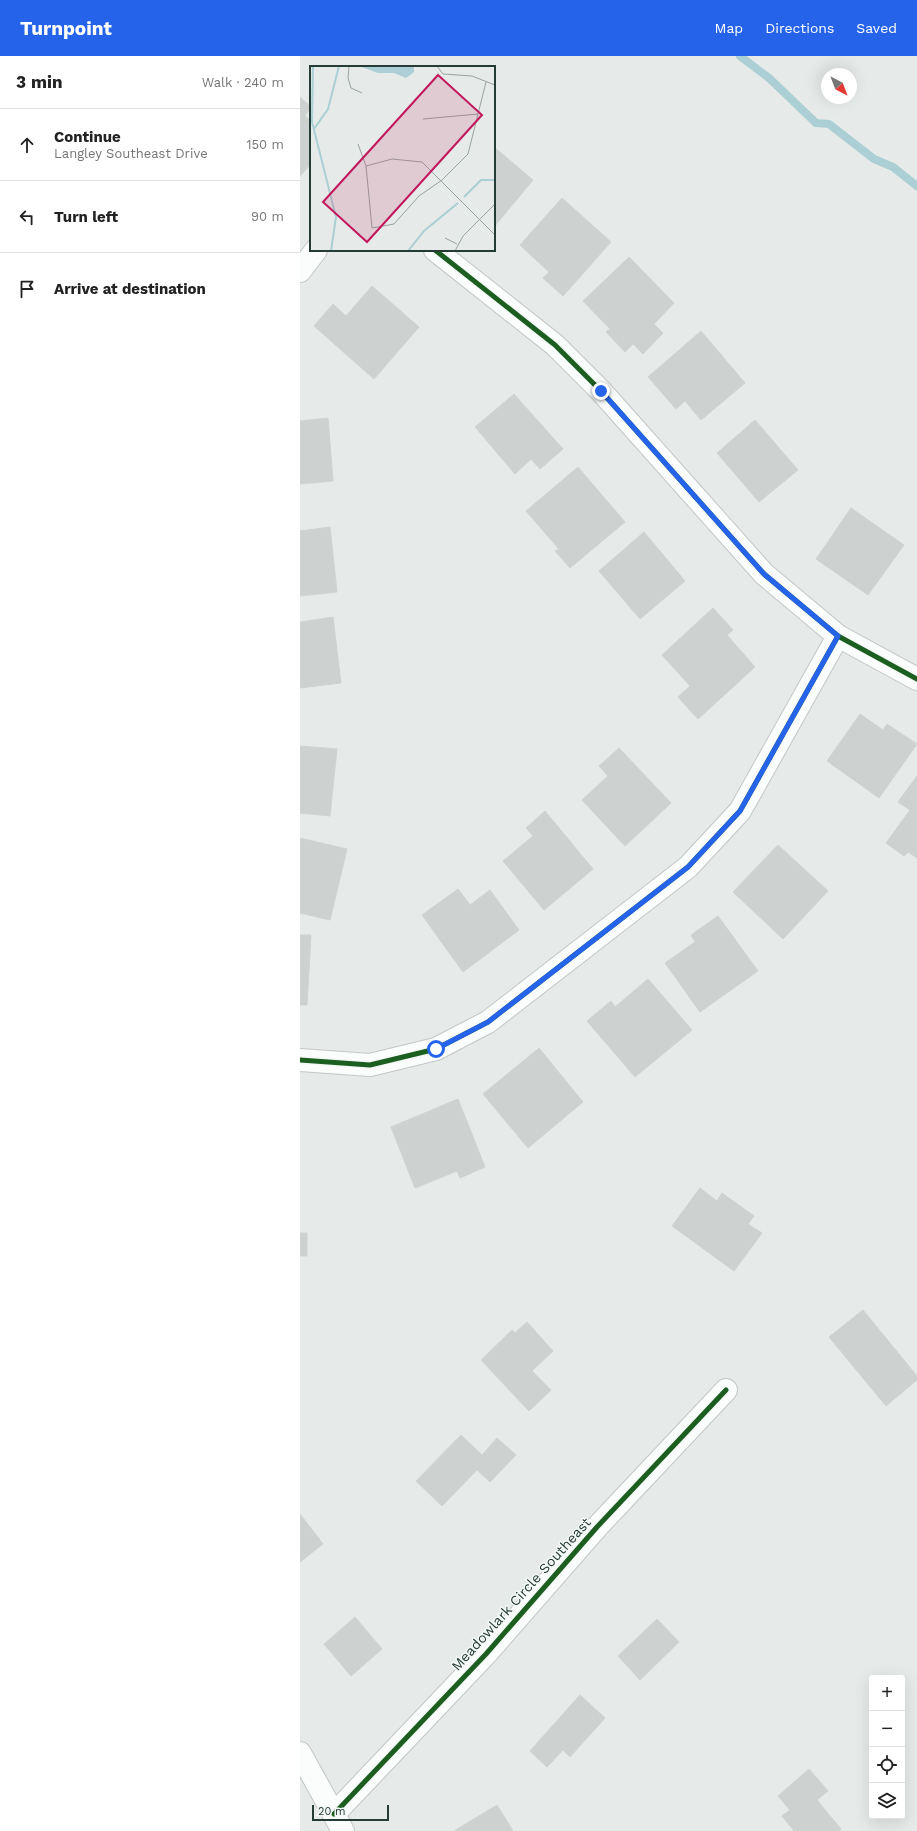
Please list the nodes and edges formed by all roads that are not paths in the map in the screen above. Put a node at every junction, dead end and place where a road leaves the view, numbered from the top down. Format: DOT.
graph roads {
  1 [pos="315,251"];
  2 [pos="436,251"];
  3 [pos="300,271"];
  4 [pos="838,636"];
  5 [pos="917,679"];
  6 [pos="300,1060"];
  7 [pos="726,1390"];
  8 [pos="300,1753"];
  9 [pos="339,1823"];
  1 -- 3 [label="street"];
  2 -- 4 [label="street"];
  4 -- 5 [label="street"];
  4 -- 6 [label="street"];
  7 -- 9 [label="street, Meadowlark Circle Southeast"];
  8 -- 9 [label="street"];
}
